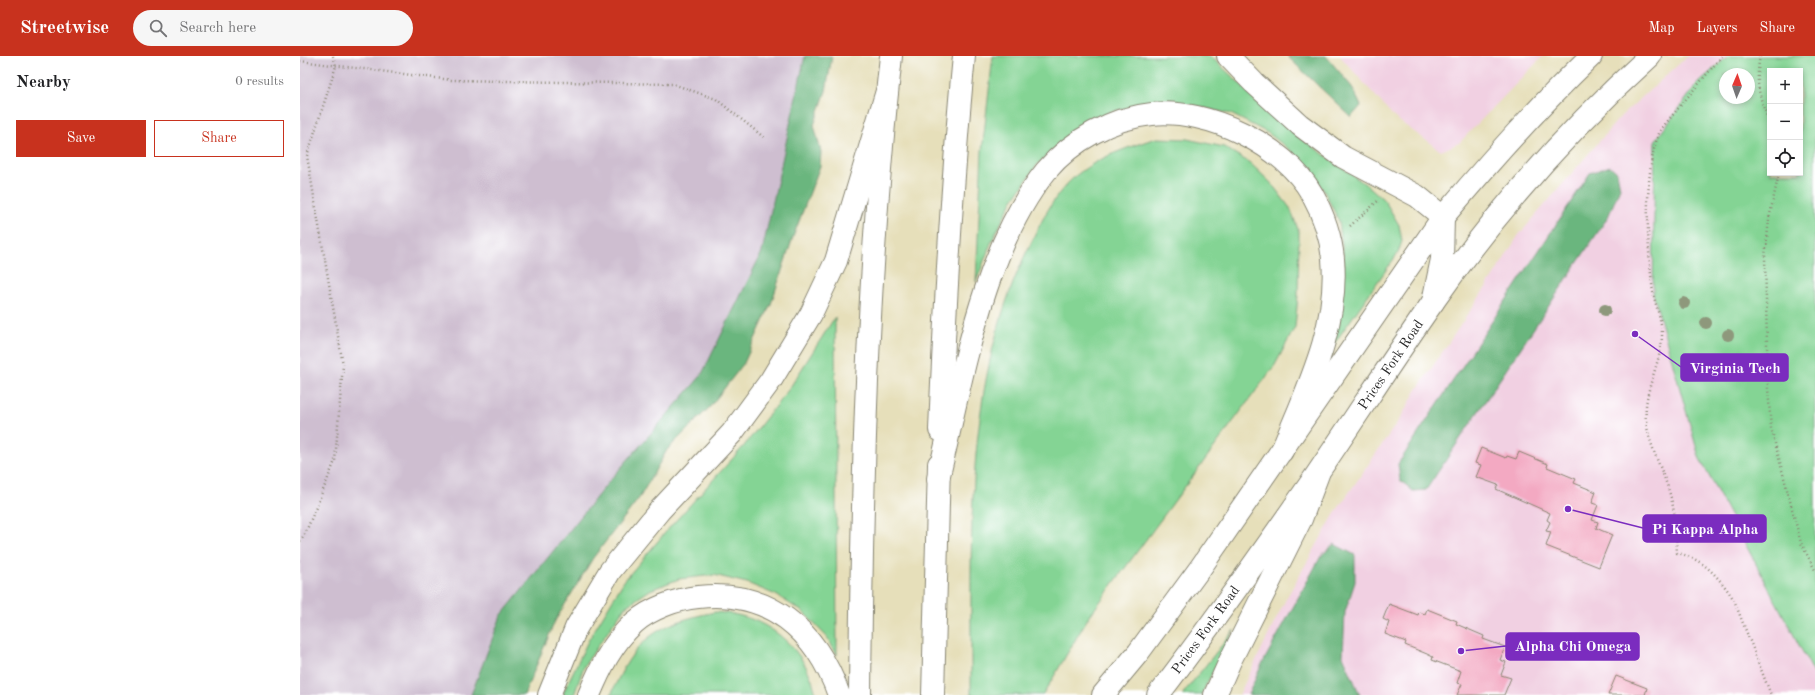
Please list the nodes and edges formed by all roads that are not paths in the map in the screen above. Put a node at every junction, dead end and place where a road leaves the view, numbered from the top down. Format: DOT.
graph roads {
  1 [pos="891,56"];
  2 [pos="964,56"];
  3 [pos="1228,56"];
  4 [pos="1591,56"];
  5 [pos="1650,56"];
  6 [pos="887,91"];
  7 [pos="1443,217"];
  8 [pos="1433,302"];
  9 [pos="1282,451"];
  10 [pos="1318,474"];
  11 [pos="938,479"];
  12 [pos="549,695"];
  13 [pos="589,695"];
  14 [pos="839,695"];
  15 [pos="860,695"];
  16 [pos="933,695"];
  17 [pos="1103,695"];
  18 [pos="1158,695"];
  19 [pos="1215,695"];
  1 -- 6 [label="main road"];
  2 -- 11 [label="main road"];
  3 -- 7 [label="main road"];
  4 -- 7 [label="main road"];
  5 -- 8 [label="main road, Prices Fork Road"];
  6 -- 12 [label="main road"];
  6 -- 15 [label="main road"];
  7 -- 8 [label="main road"];
  7 -- 9 [label="main road"];
  8 -- 10 [label="main road, Prices Fork Road"];
  9 -- 11 [label="main road"];
  9 -- 17 [label="main road"];
  10 -- 18 [label="main road, Prices Fork Road"];
  10 -- 19 [label="main road"];
  11 -- 16 [label="main road"];
  13 -- 14 [label="main road"];
}
